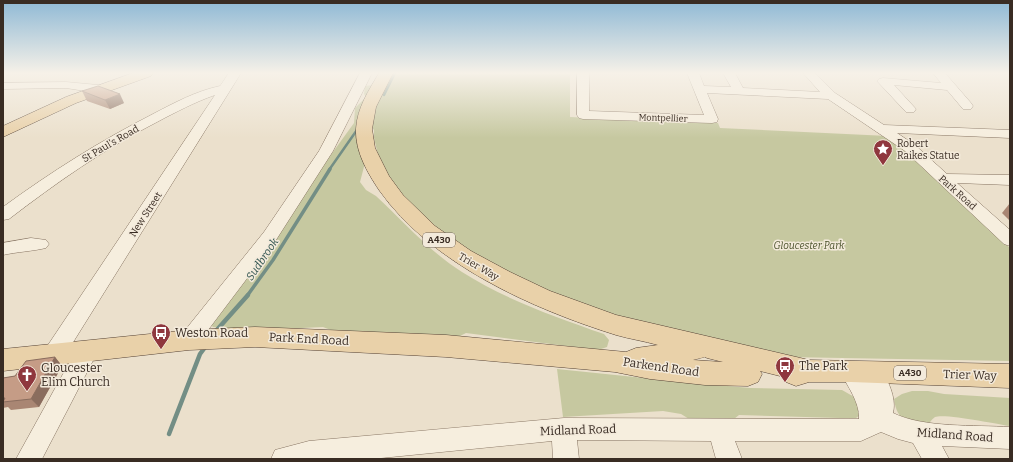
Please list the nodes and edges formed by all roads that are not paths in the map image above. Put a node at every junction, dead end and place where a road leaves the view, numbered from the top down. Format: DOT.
graph roads {
  1 [pos="86,95"];
  2 [pos="206,95"];
  3 [pos="222,95"];
  4 [pos="355,95"];
  5 [pos="374,95"];
  6 [pos="583,95"];
  7 [pos="702,95"];
  8 [pos="805,95"];
  9 [pos="896,95"];
  10 [pos="957,95"];
  11 [pos="831,96"];
  12 [pos="967,106"];
  13 [pos="910,109"];
  14 [pos="884,130"];
  15 [pos="3,132"];
  16 [pos="1010,134"];
  17 [pos="942,178"];
  18 [pos="1010,180"];
  19 [pos="3,215"];
  20 [pos="1010,240"];
  21 [pos="40,244"];
  22 [pos="3,249"];
  23 [pos="617,326"];
  24 [pos="189,340"];
  25 [pos="706,348"];
  26 [pos="87,351"];
  27 [pos="679,352"];
  28 [pos="54,354"];
  29 [pos="3,360"];
  30 [pos="615,361"];
  31 [pos="809,371"];
  32 [pos="861,372"];
  33 [pos="748,374"];
  34 [pos="1010,376"];
  35 [pos="874,420"];
  36 [pos="564,429"];
  37 [pos="719,429"];
  38 [pos="921,434"];
  39 [pos="1010,438"];
  40 [pos="308,456"];
  41 [pos="29,459"];
  42 [pos="284,459"];
  43 [pos="566,459"];
  44 [pos="729,459"];
  45 [pos="936,459"];
  1 -- 15 [label="main road"];
  2 -- 19 [label="street, St Paul's Road"];
  3 -- 28 [label="street, New Street"];
  4 -- 24 [label="street"];
  5 -- 23 [label="main road, Trier Way / A430"];
  6 -- 7 [label="street, Montpellier"];
  8 -- 11 [label="street"];
  9 -- 13 [label="street"];
  10 -- 12 [label="street"];
  11 -- 14 [label="street, Park Road"];
  14 -- 16 [label="street"];
  14 -- 17 [label="street, Park Road"];
  17 -- 18 [label="street"];
  17 -- 20 [label="street, Park Road"];
  21 -- 22 [label="street"];
  23 -- 25 [label="main road, Trier Way / A430"];
  23 -- 27 [label="main road, Trier Way / A430"];
  24 -- 26 [label="main road, Park End Road"];
  24 -- 30 [label="main road, Park End Road"];
  25 -- 27 [label="main road, Trier Way"];
  25 -- 31 [label="main road, Trier Way / A430"];
  26 -- 28 [label="main road, Park End Road"];
  26 -- 41 [label="street"];
  27 -- 30 [label="main road, Parkend Road"];
  27 -- 33 [label="main road, Trier Way / A430"];
  28 -- 29 [label="main road, Park End Road"];
  30 -- 33 [label="main road, Parkend Road"];
  31 -- 32 [label="main road, Trier Way / A430"];
  31 -- 33 [label="main road, Trier Way / A430"];
  32 -- 34 [label="main road, Trier Way / A430"];
  32 -- 35 [label="street"];
  35 -- 37 [label="street, Midland Road"];
  35 -- 38 [label="street, Midland Road"];
  36 -- 37 [label="street, Midland Road"];
  36 -- 40 [label="street, Midland Road"];
  36 -- 43 [label="street"];
  37 -- 44 [label="street"];
  38 -- 39 [label="street, Midland Road"];
  38 -- 45 [label="street"];
  40 -- 42 [label="street, Midland Road"];
}
